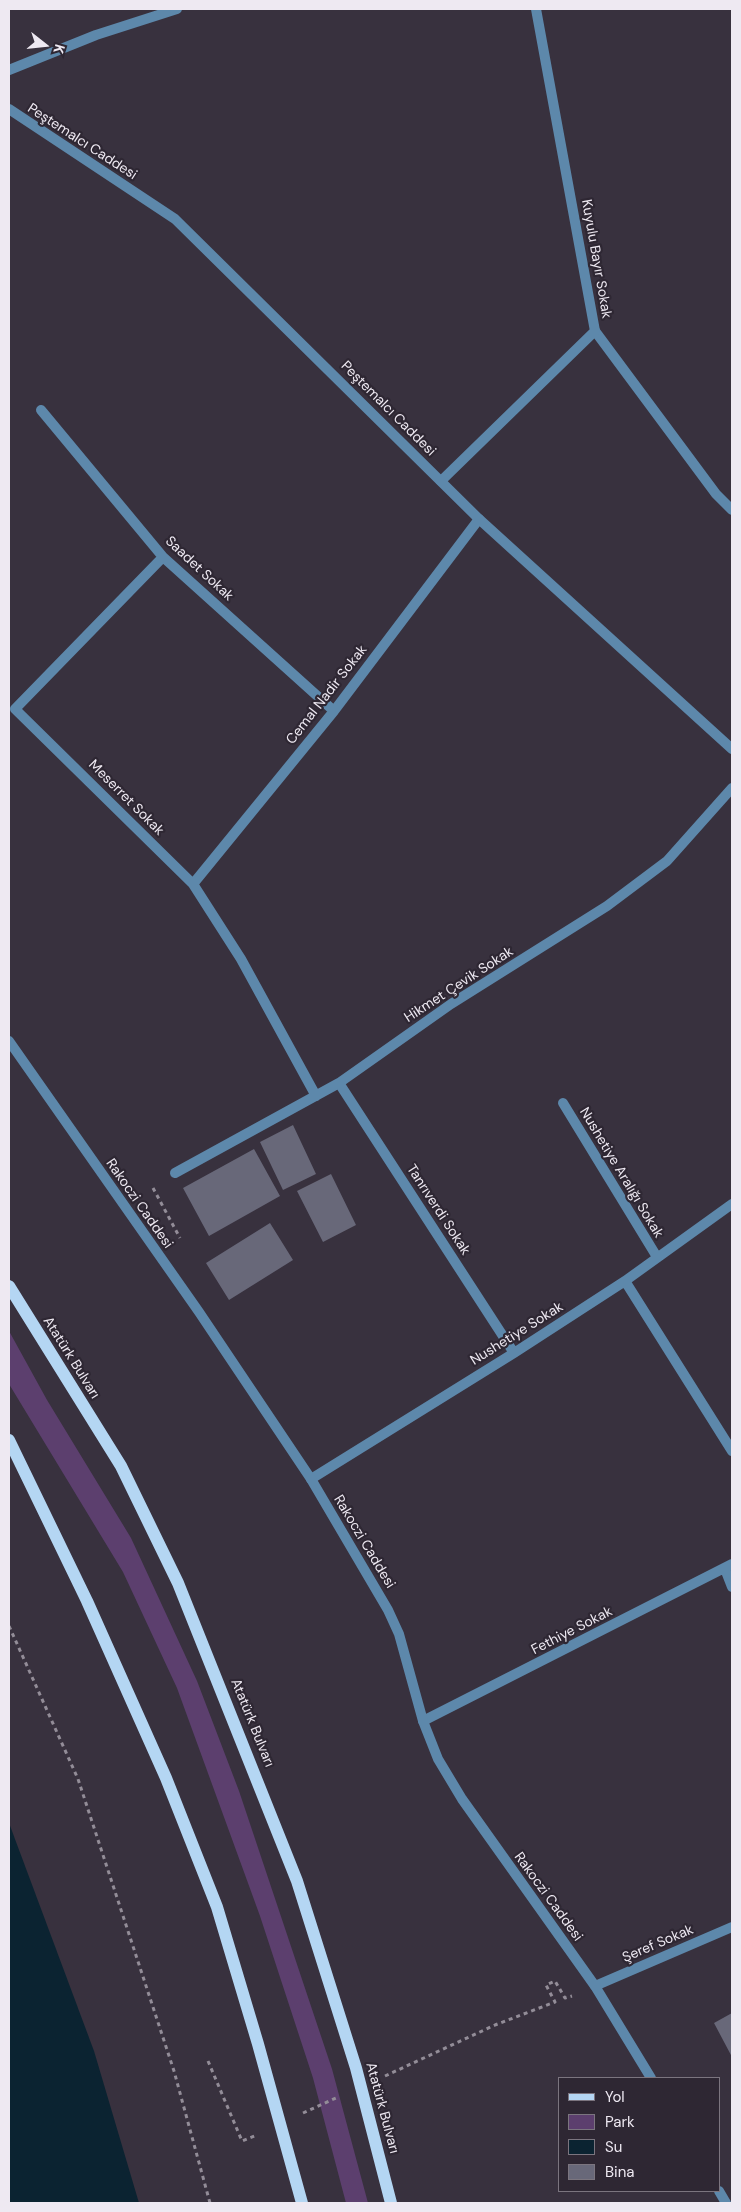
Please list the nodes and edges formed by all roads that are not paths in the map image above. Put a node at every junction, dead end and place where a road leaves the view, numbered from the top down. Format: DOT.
graph roads {
  1 [pos="177,9"];
  2 [pos="536,9"];
  3 [pos="9,70"];
  4 [pos="9,109"];
  5 [pos="595,331"];
  6 [pos="42,410"];
  7 [pos="441,481"];
  8 [pos="732,510"];
  9 [pos="479,519"];
  10 [pos="163,557"];
  11 [pos="334,711"];
  12 [pos="732,749"];
  13 [pos="732,788"];
  14 [pos="193,884"];
  15 [pos="9,1041"];
  16 [pos="339,1083"];
  17 [pos="316,1096"];
  18 [pos="562,1103"];
  19 [pos="175,1173"];
  20 [pos="732,1204"];
  21 [pos="656,1257"];
  22 [pos="626,1281"];
  23 [pos="9,1286"];
  24 [pos="514,1353"];
  25 [pos="9,1440"];
  26 [pos="732,1451"];
  27 [pos="311,1479"];
  28 [pos="728,1566"];
  29 [pos="732,1587"];
  30 [pos="423,1721"];
  31 [pos="732,1927"];
  32 [pos="595,1986"];
  33 [pos="650,2077"];
  34 [pos="719,2192"];
  35 [pos="302,2203"];
  36 [pos="391,2203"];
  37 [pos="726,2203"];
  1 -- 3 [label="street"];
  2 -- 5 [label="street, Kuyulu Bayır Sokak"];
  4 -- 7 [label="street, Peştemalcı Caddesi"];
  5 -- 7 [label="street, Kuyulu Bayır Sokak"];
  5 -- 8 [label="street"];
  6 -- 10 [label="street, Saadet Sokak"];
  7 -- 9 [label="street, Peştemalcı Caddesi"];
  9 -- 11 [label="street, Cemal Nadir Sokak"];
  9 -- 12 [label="street, Peştemalcı Caddesi"];
  10 -- 11 [label="street, Saadet Sokak"];
  10 -- 14 [label="street, Meserret Sokak"];
  11 -- 14 [label="street, Cemal Nadir Sokak"];
  13 -- 16 [label="street, Hikmet Çevik Sokak"];
  14 -- 17 [label="street, Meserret Sokak"];
  15 -- 27 [label="street, Rakoczi Caddesi"];
  16 -- 17 [label="street, Hikmet Çevik Sokak"];
  16 -- 24 [label="street, Tanrıverdi Sokak"];
  17 -- 19 [label="street, Hikmet Çevik Sokak"];
  18 -- 21 [label="street, Nushetiye Aralığı Sokak"];
  20 -- 21 [label="street, Nushetiye Sokak"];
  21 -- 22 [label="street, Nushetiye Sokak"];
  22 -- 24 [label="street, Nushetiye Sokak"];
  22 -- 26 [label="street"];
  23 -- 36 [label="main road, Atatürk Bulvarı"];
  24 -- 27 [label="street, Nushetiye Sokak"];
  25 -- 35 [label="main road"];
  27 -- 30 [label="street, Rakoczi Caddesi"];
  28 -- 29 [label="street"];
  28 -- 30 [label="street, Fethiye Sokak"];
  30 -- 32 [label="street, Rakoczi Caddesi"];
  31 -- 32 [label="street, Şeref Sokak"];
  32 -- 33 [label="street, Rakoczi Caddesi"];
  34 -- 37 [label="street"];
}
